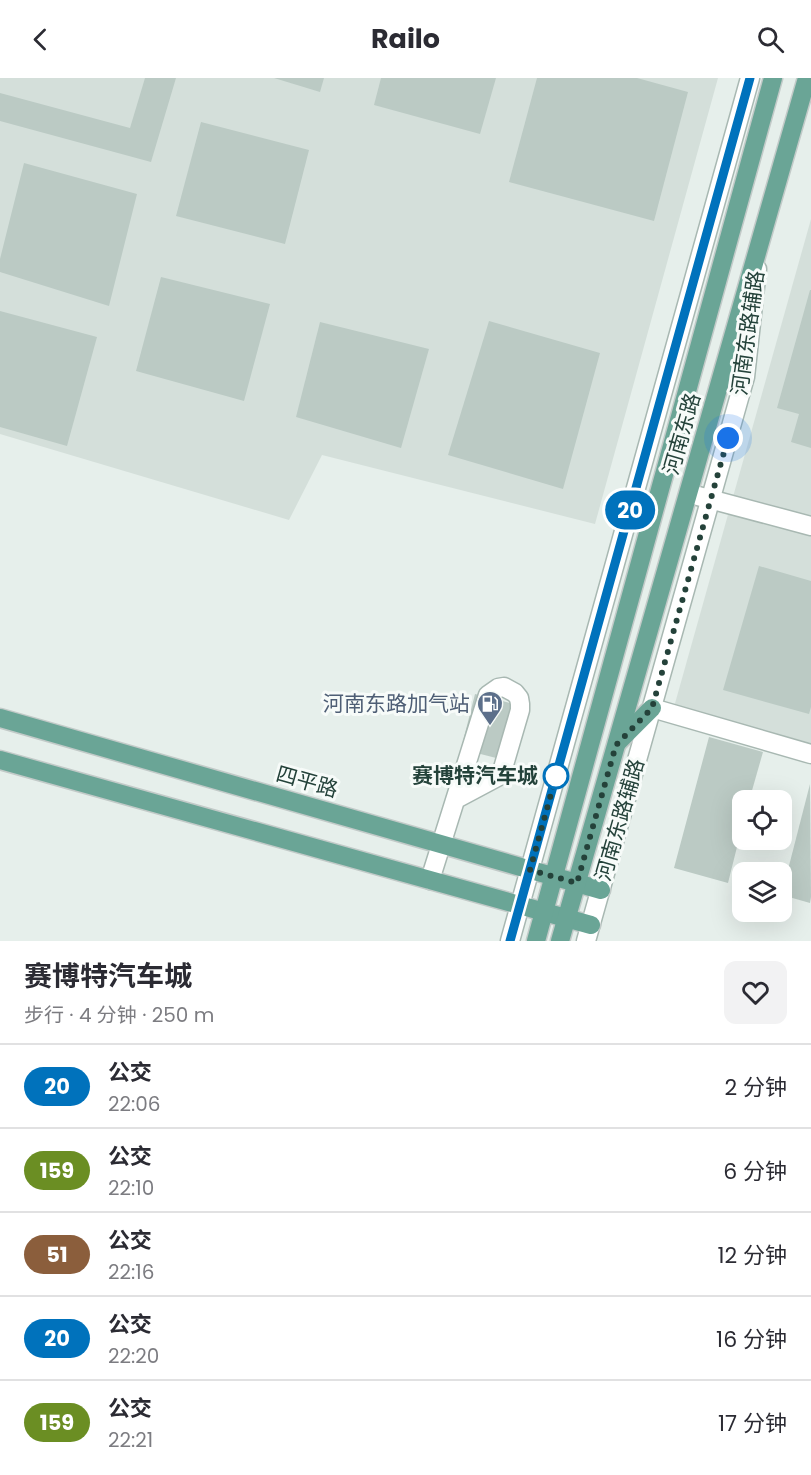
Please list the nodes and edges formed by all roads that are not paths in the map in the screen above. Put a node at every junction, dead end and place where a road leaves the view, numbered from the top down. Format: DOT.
graph roads {
  1 [pos="750,78"];
  2 [pos="773,78"];
  3 [pos="807,78"];
  4 [pos="760,245"];
  5 [pos="688,493"];
  6 [pos="710,499"];
  7 [pos="811,526"];
  8 [pos="652,708"];
  9 [pos="0,718"];
  10 [pos="616,745"];
  11 [pos="811,754"];
  12 [pos="0,760"];
  13 [pos="456,799"];
  14 [pos="441,844"];
  15 [pos="530,870"];
  16 [pos="554,876"];
  17 [pos="430,880"];
  18 [pos="577,883"];
  19 [pos="601,890"];
  20 [pos="520,906"];
  21 [pos="544,912"];
  22 [pos="567,918"];
  23 [pos="588,933"];
  24 [pos="510,941"];
  25 [pos="536,941"];
  26 [pos="560,941"];
  1 -- 15 [label="street"];
  2 -- 16 [label="main road, 河南东路"];
  3 -- 4 [label="main road, 河南东路"];
  4 -- 5 [label="main road, 河南东路"];
  4 -- 6 [label="street, 河南东路辅路"];
  5 -- 6 [label="street"];
  5 -- 10 [label="main road, 河南东路"];
  6 -- 7 [label="street"];
  6 -- 8 [label="street, 河南东路辅路"];
  8 -- 10 [label="main road"];
  8 -- 11 [label="street"];
  8 -- 19 [label="street, 河南东路辅路"];
  9 -- 14 [label="main road, 四平路"];
  10 -- 18 [label="main road, 河南东路"];
  12 -- 17 [label="main road"];
  13 -- 13 [label="street"];
  13 -- 14 [label="street"];
  14 -- 15 [label="main road, 四平路"];
  14 -- 17 [label="street"];
  15 -- 16 [label="main road, 四平路"];
  15 -- 20 [label="street"];
  16 -- 18 [label="main road, 四平路"];
  16 -- 21 [label="main road, 河南东路"];
  17 -- 20 [label="main road"];
  18 -- 19 [label="main road, 四平路"];
  18 -- 22 [label="main road, 河南东路"];
  19 -- 23 [label="street, 河南东路辅路"];
  20 -- 21 [label="main road"];
  20 -- 24 [label="street"];
  21 -- 22 [label="main road"];
  21 -- 25 [label="main road, 河南东路"];
  22 -- 23 [label="main road"];
  22 -- 26 [label="main road, 河南东路"];
}
